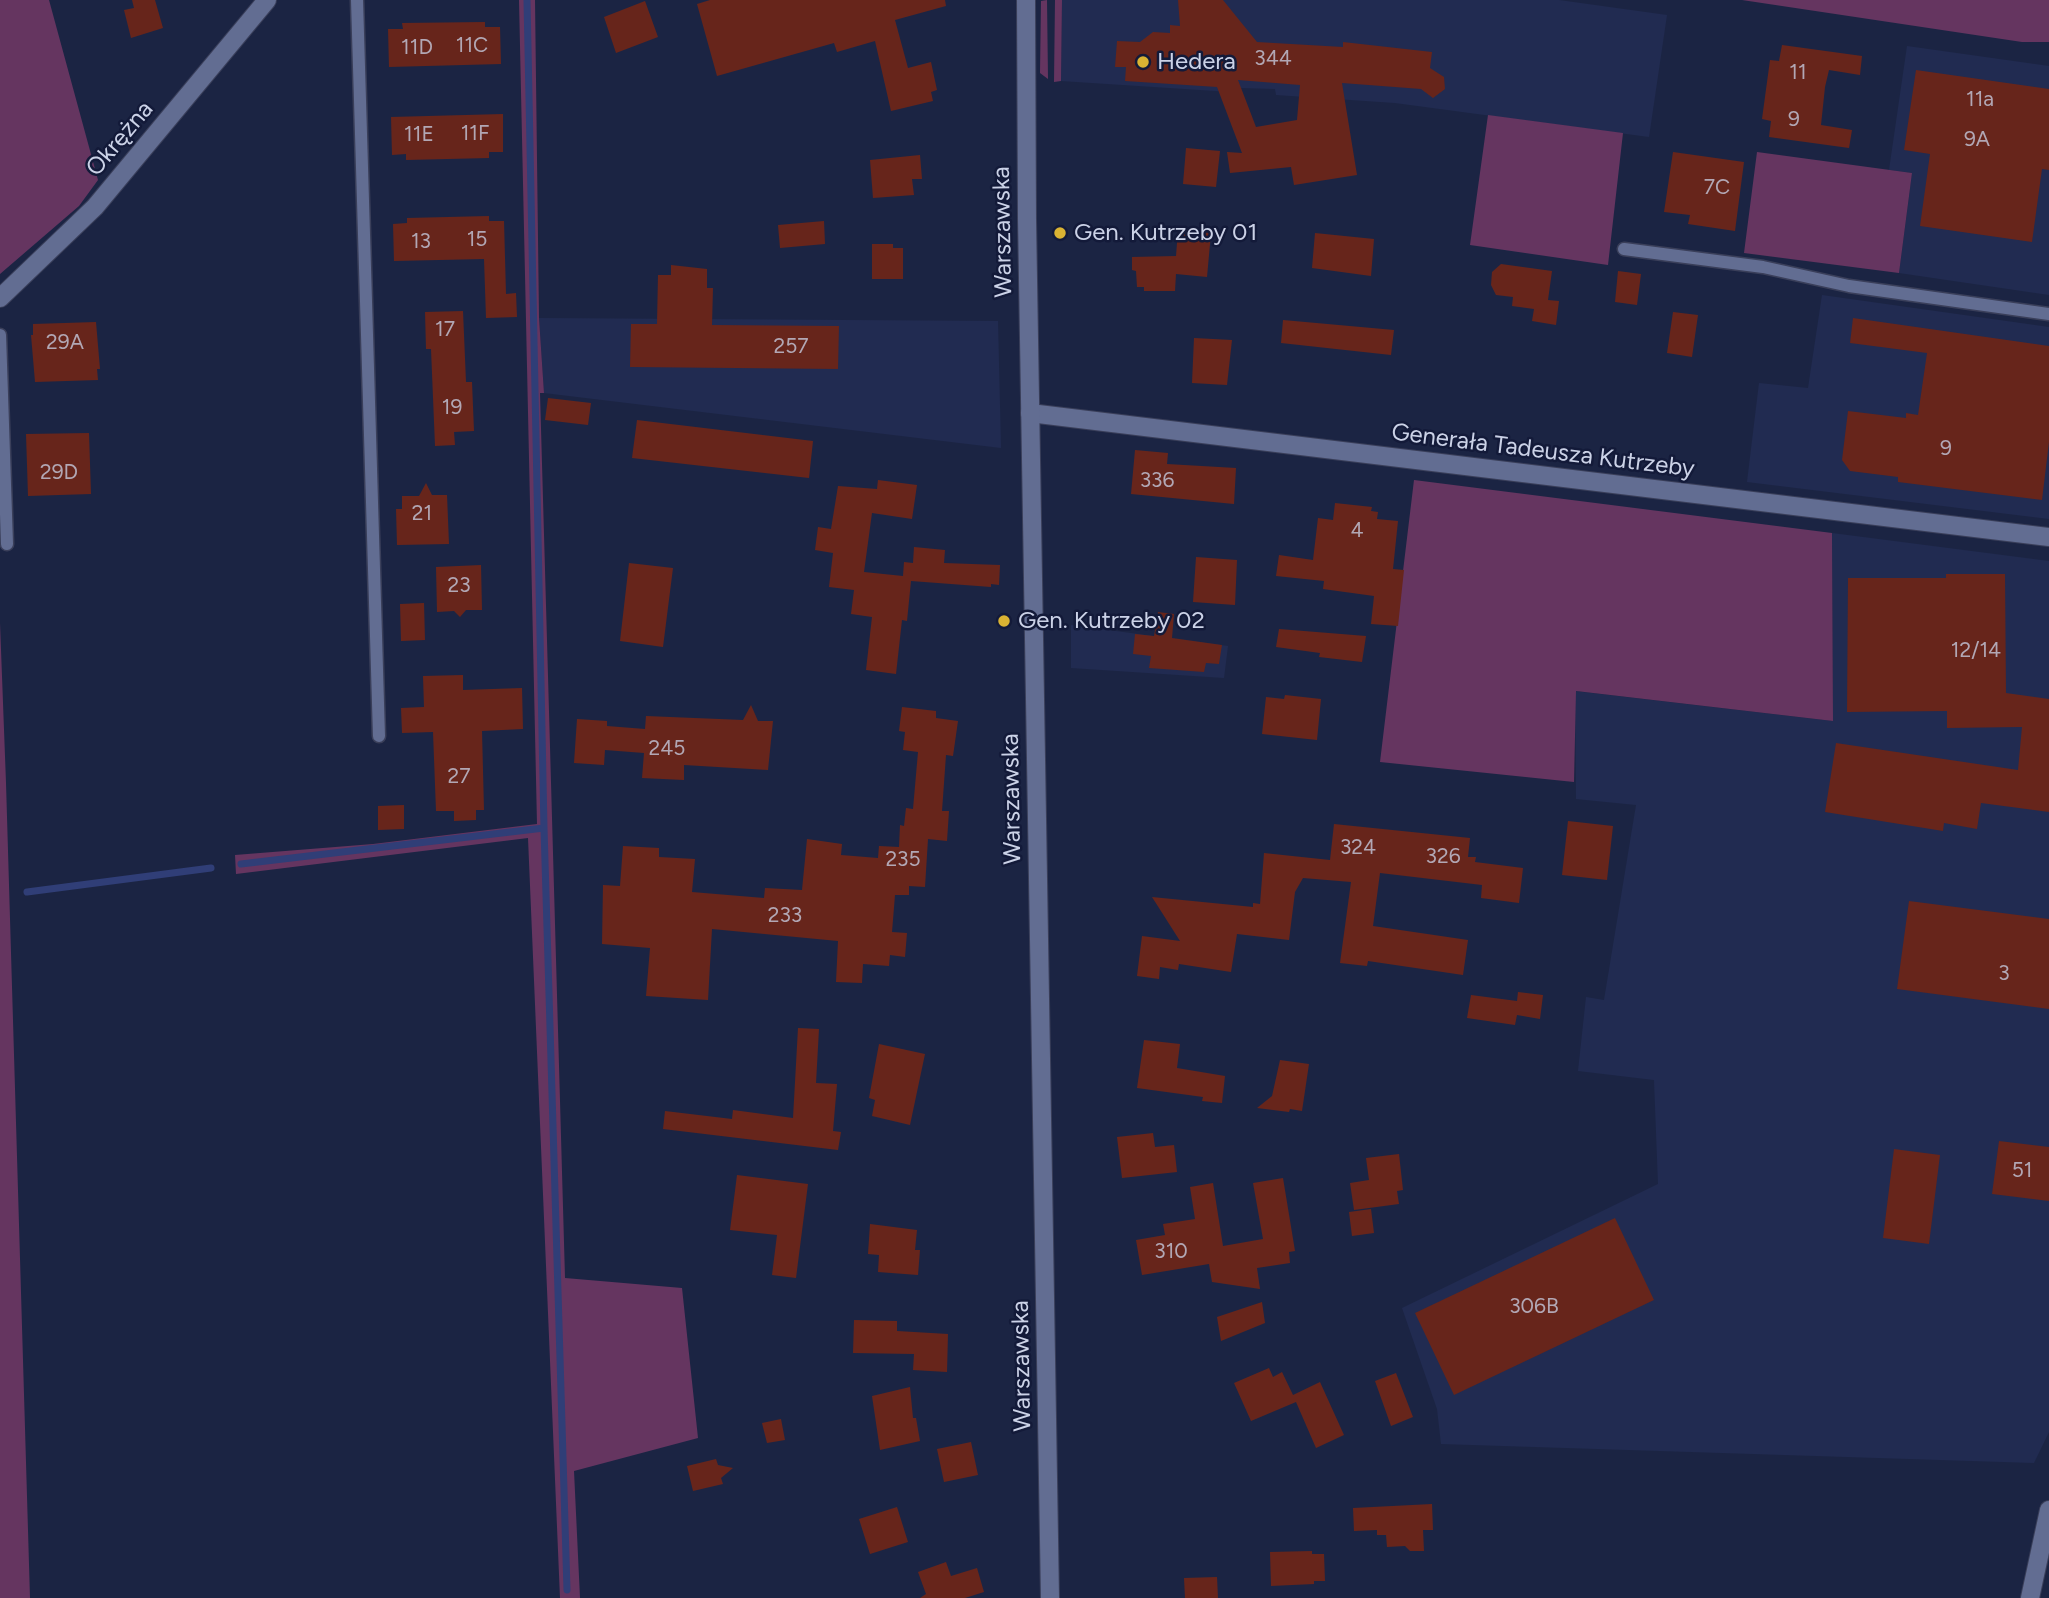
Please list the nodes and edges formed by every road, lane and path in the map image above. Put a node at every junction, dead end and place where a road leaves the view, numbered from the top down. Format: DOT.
graph roads {
  1 [pos="267,0"];
  2 [pos="356,0"];
  3 [pos="1026,0"];
  4 [pos="1623,249"];
  5 [pos="0,298"];
  6 [pos="2049,314"];
  7 [pos="0,335"];
  8 [pos="1030,413"];
  9 [pos="2049,537"];
  10 [pos="7,544"];
  11 [pos="379,736"];
  12 [pos="2049,1510"];
  13 [pos="1050,1598"];
  14 [pos="2030,1598"];
  1 -- 5 [label="main road, Okrężna"];
  2 -- 11 [label="lane"];
  3 -- 8 [label="main road, Warszawska"];
  4 -- 6 [label="lane"];
  7 -- 10 [label="lane"];
  8 -- 9 [label="main road, Generała Tadeusza Kutrzeby"];
  8 -- 13 [label="main road, Warszawska"];
  12 -- 14 [label="main road"];
}
